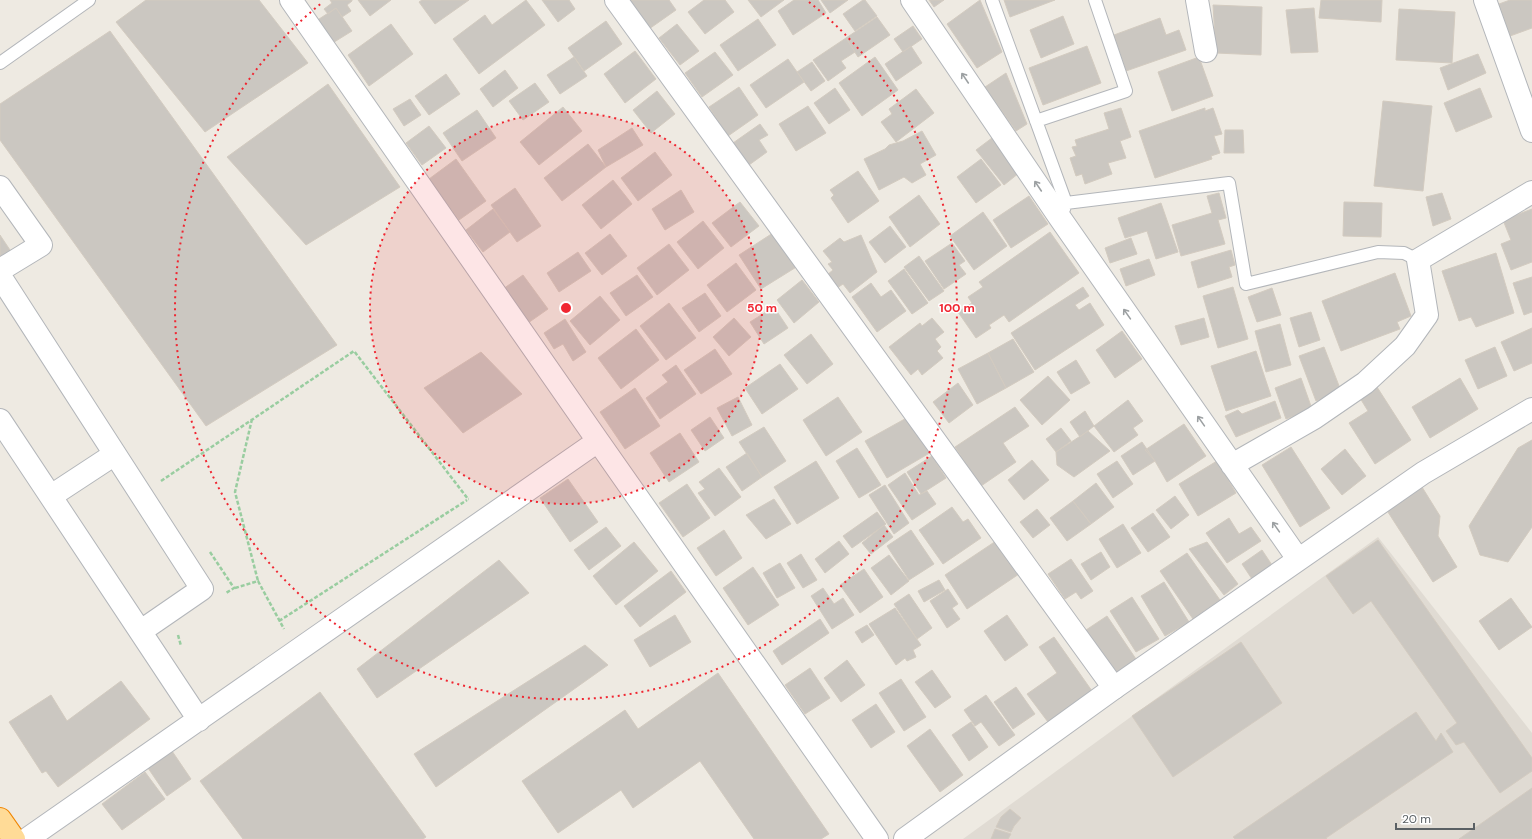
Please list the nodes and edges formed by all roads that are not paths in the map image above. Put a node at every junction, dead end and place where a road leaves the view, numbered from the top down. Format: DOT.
graph roads {
  1 [pos="89,0"];
  2 [pos="292,0"];
  3 [pos="616,0"];
  4 [pos="912,0"];
  5 [pos="992,0"];
  6 [pos="1095,0"];
  7 [pos="1197,0"];
  8 [pos="1485,0"];
  9 [pos="1206,52"];
  10 [pos="0,63"];
  11 [pos="1036,121"];
  12 [pos="1532,131"];
  13 [pos="0,187"];
  14 [pos="1532,192"];
  15 [pos="1063,211"];
  16 [pos="1418,260"];
  17 [pos="0,270"];
  18 [pos="0,276"];
  19 [pos="1532,409"];
  20 [pos="0,420"];
  21 [pos="598,441"];
  22 [pos="115,454"];
  23 [pos="1232,465"];
  24 [pos="51,496"];
  25 [pos="1298,559"];
  26 [pos="141,631"];
  27 [pos="1114,688"];
  28 [pos="199,720"];
  29 [pos="0,819"];
  30 [pos="14,839"];
  31 [pos="27,839"];
  32 [pos="877,839"];
  33 [pos="905,839"];
  1 -- 10 [label="lane"];
  2 -- 21 [label="street"];
  3 -- 27 [label="street"];
  15 -- 4 [label="street, one-way"];
  5 -- 11 [label="lane"];
  6 -- 11 [label="lane"];
  7 -- 9 [label="street"];
  8 -- 12 [label="street"];
  11 -- 15 [label="lane"];
  13 -- 17 [label="street"];
  14 -- 16 [label="street"];
  15 -- 16 [label="lane"];
  23 -- 15 [label="street, one-way"];
  16 -- 23 [label="street"];
  18 -- 22 [label="street"];
  19 -- 25 [label="street"];
  20 -- 24 [label="street"];
  21 -- 28 [label="street"];
  21 -- 32 [label="street"];
  22 -- 24 [label="street"];
  22 -- 26 [label="street"];
  25 -- 23 [label="street, one-way"];
  24 -- 26 [label="street"];
  25 -- 27 [label="street"];
  26 -- 28 [label="street"];
  27 -- 33 [label="street"];
  28 -- 31 [label="street"];
  29 -- 30 [label="highway"];
}
